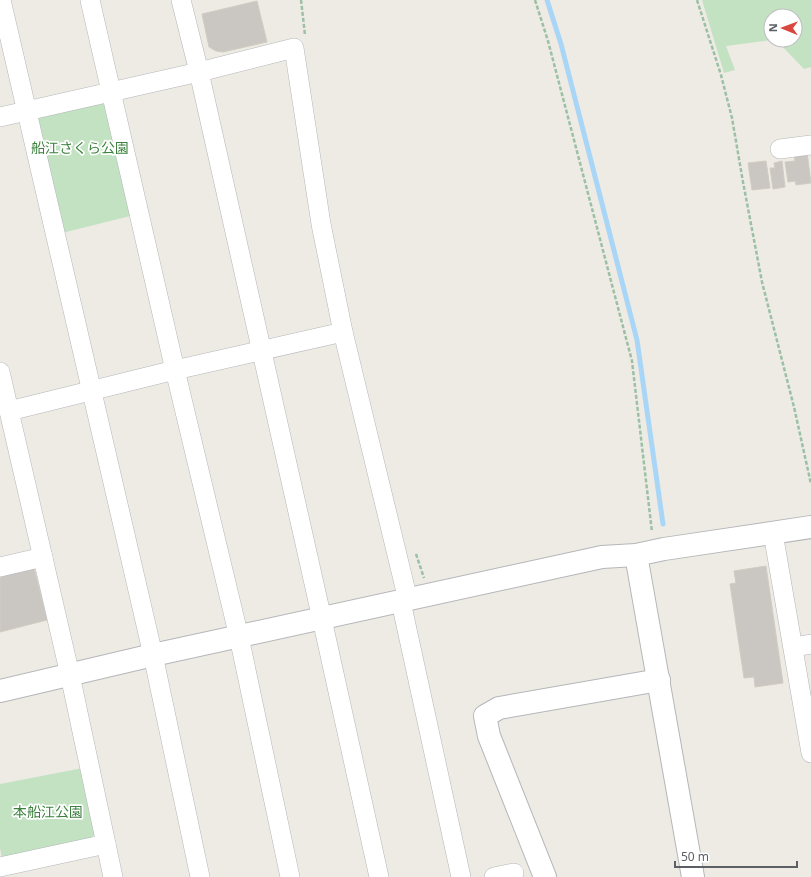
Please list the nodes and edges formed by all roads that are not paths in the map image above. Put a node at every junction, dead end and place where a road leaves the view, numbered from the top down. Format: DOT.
graph roads {
  1 [pos="1,0"];
  2 [pos="90,0"];
  3 [pos="181,0"];
  4 [pos="199,72"];
  5 [pos="112,92"];
  6 [pos="27,111"];
  7 [pos="0,117"];
  8 [pos="811,145"];
  9 [pos="780,149"];
  10 [pos="343,332"];
  11 [pos="262,350"];
  12 [pos="175,370"];
  13 [pos="0,372"];
  14 [pos="92,390"];
  15 [pos="9,411"];
  16 [pos="811,527"];
  17 [pos="773,533"];
  18 [pos="645,553"];
  19 [pos="43,557"];
  20 [pos="0,567"];
  21 [pos="405,601"];
  22 [pos="322,619"];
  23 [pos="239,637"];
  24 [pos="802,646"];
  25 [pos="153,655"];
  26 [pos="70,675"];
  27 [pos="659,680"];
  28 [pos="0,691"];
  29 [pos="811,753"];
  30 [pos="106,844"];
  31 [pos="0,867"];
  32 [pos="514,873"];
  33 [pos="113,877"];
  34 [pos="200,877"];
  35 [pos="290,877"];
  36 [pos="379,877"];
  37 [pos="461,877"];
  38 [pos="494,877"];
  39 [pos="545,877"];
  40 [pos="693,877"];
  1 -- 6 [label="street"];
  2 -- 5 [label="street"];
  3 -- 4 [label="street"];
  4 -- 5 [label="street"];
  4 -- 10 [label="street"];
  4 -- 11 [label="street"];
  5 -- 6 [label="street"];
  5 -- 12 [label="street"];
  6 -- 7 [label="street"];
  6 -- 14 [label="street"];
  8 -- 9 [label="street"];
  10 -- 11 [label="street"];
  10 -- 21 [label="street"];
  11 -- 12 [label="street"];
  11 -- 22 [label="street"];
  12 -- 14 [label="street"];
  12 -- 23 [label="street"];
  13 -- 15 [label="street"];
  14 -- 15 [label="street"];
  14 -- 25 [label="street"];
  15 -- 19 [label="street"];
  16 -- 17 [label="street"];
  17 -- 18 [label="street"];
  17 -- 24 [label="street"];
  18 -- 21 [label="street"];
  18 -- 27 [label="street"];
  19 -- 20 [label="street"];
  19 -- 26 [label="street"];
  21 -- 22 [label="street"];
  21 -- 37 [label="street"];
  22 -- 23 [label="street"];
  22 -- 36 [label="street"];
  23 -- 25 [label="street"];
  23 -- 35 [label="street"];
  24 -- 29 [label="street"];
  25 -- 26 [label="street"];
  25 -- 34 [label="street"];
  26 -- 28 [label="street"];
  26 -- 30 [label="street"];
  27 -- 39 [label="street"];
  27 -- 40 [label="street"];
  30 -- 31 [label="street"];
  30 -- 33 [label="street"];
  32 -- 38 [label="street"];
}
